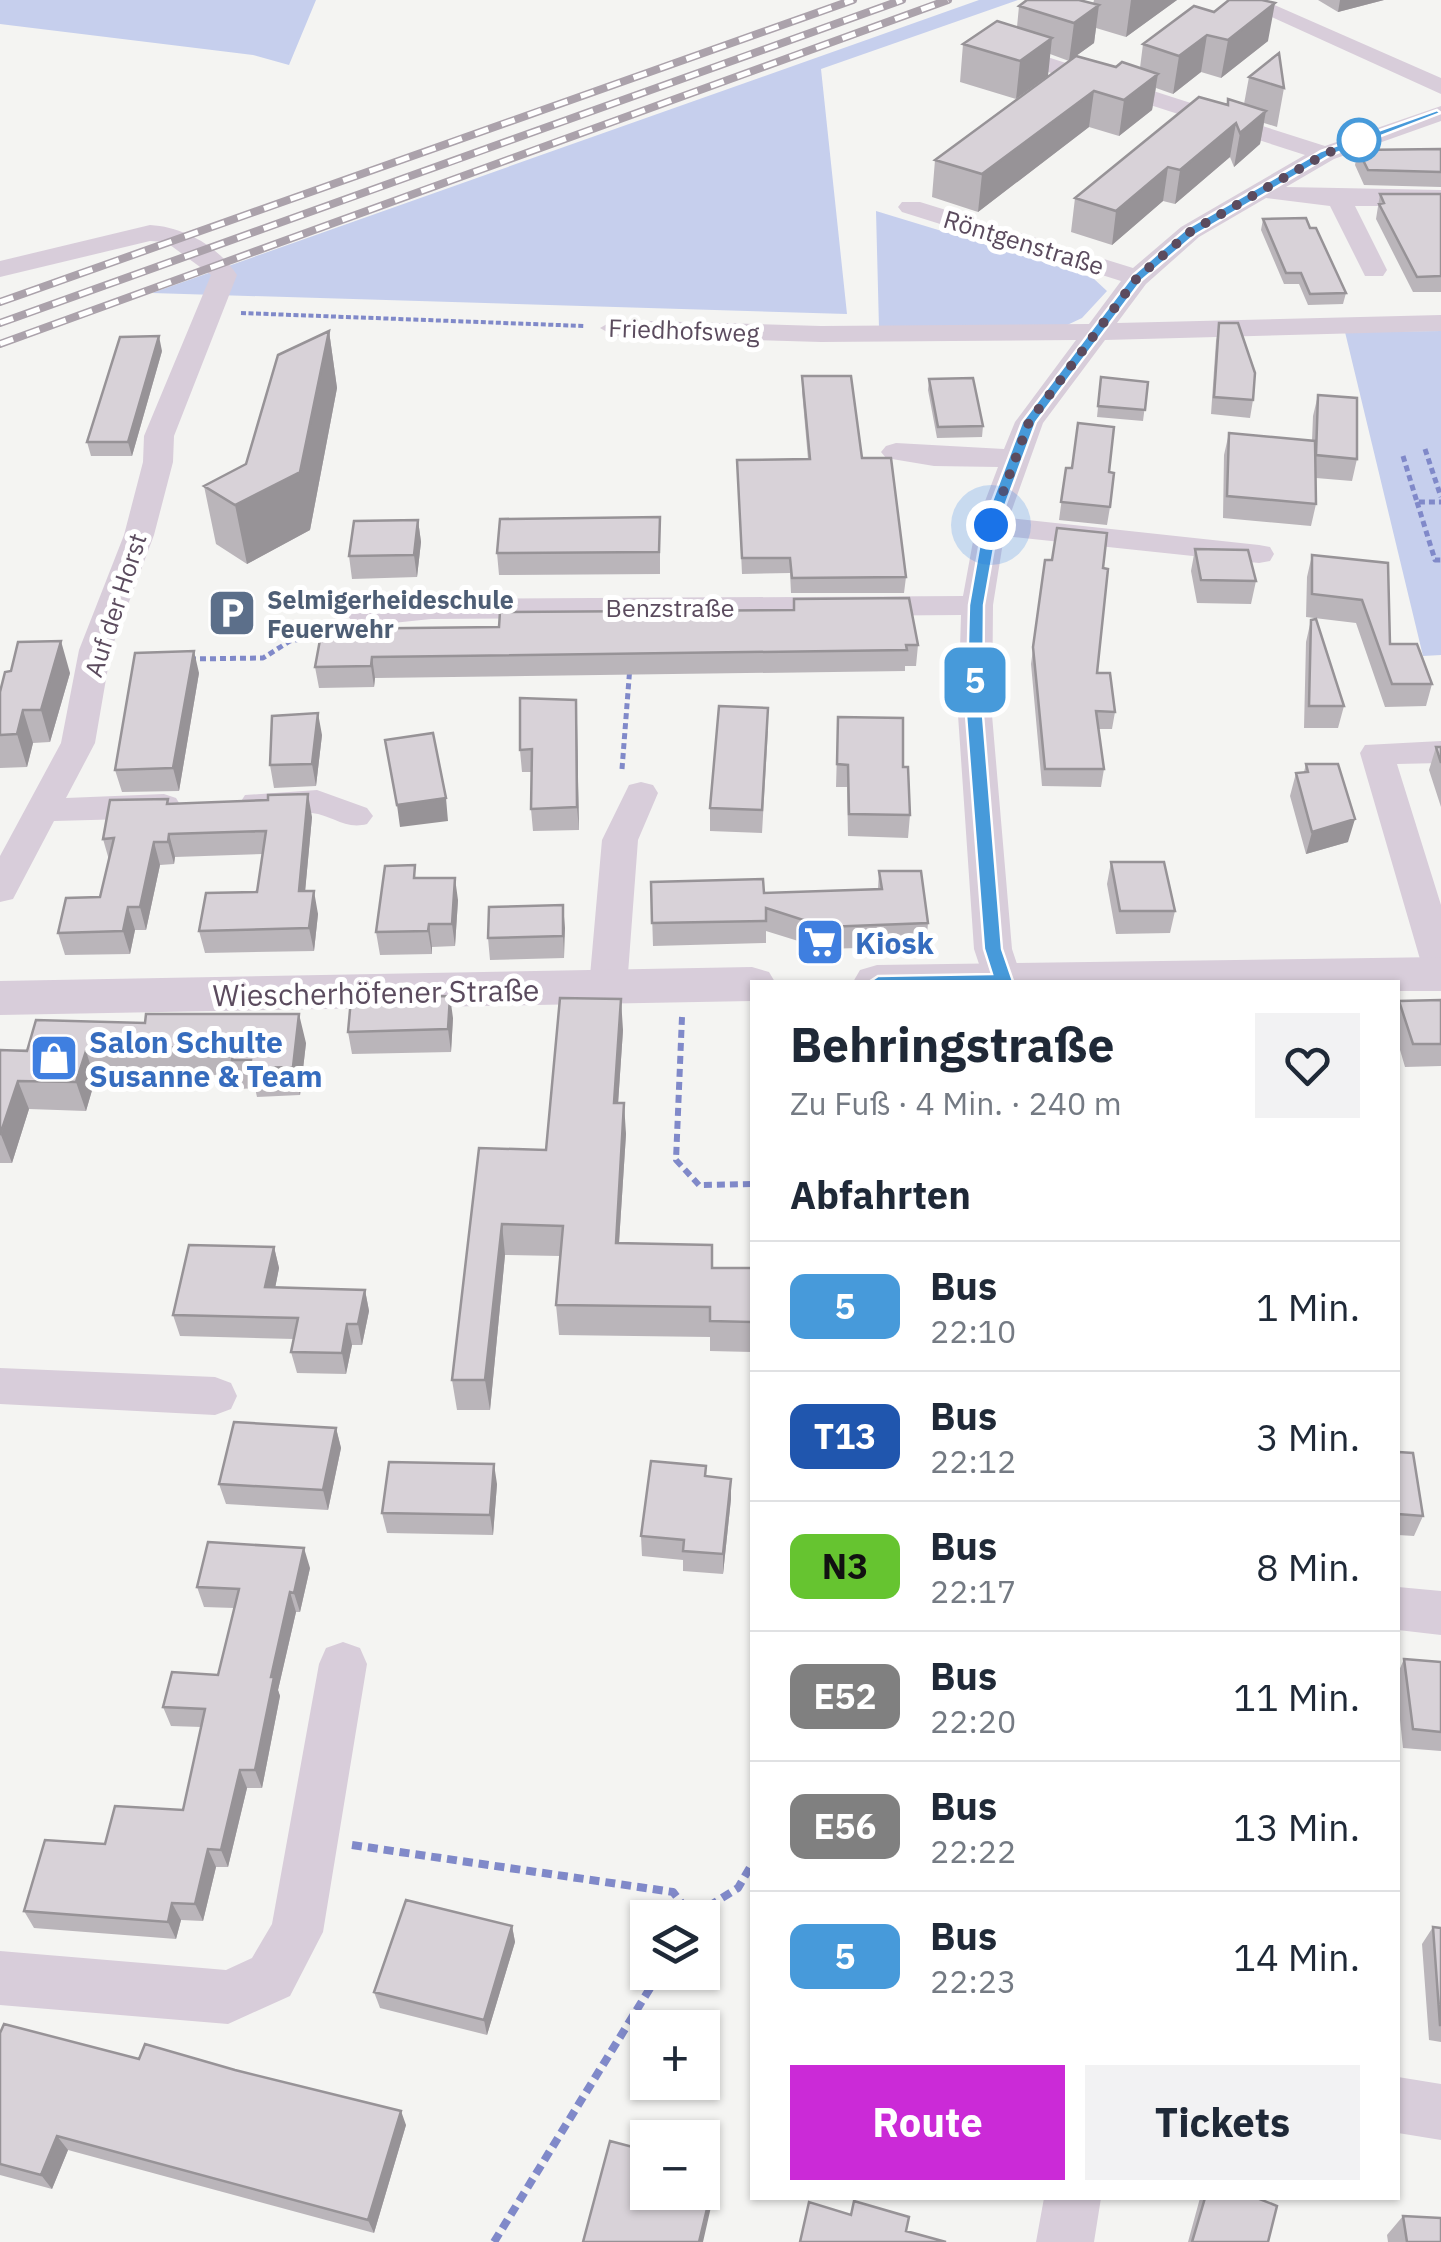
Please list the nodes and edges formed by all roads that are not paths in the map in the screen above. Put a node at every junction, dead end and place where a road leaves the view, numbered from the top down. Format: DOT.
graph roads {
  1 [pos="1244,0"];
  2 [pos="974,41"];
  3 [pos="1441,87"];
  4 [pos="1441,113"];
  5 [pos="1325,154"];
  6 [pos="1261,190"];
  7 [pos="1441,198"];
  8 [pos="1338,199"];
  9 [pos="911,207"];
  10 [pos="0,269"];
  11 [pos="1374,270"];
  12 [pos="1137,278"];
  13 [pos="1441,323"];
  14 [pos="614,328"];
  15 [pos="1098,332"];
  16 [pos="896,452"];
  17 [pos="1012,458"];
  18 [pos="991,525"];
  19 [pos="1259,554"];
  20 [pos="977,605"];
  21 [pos="364,616"];
  22 [pos="1441,752"];
  23 [pos="641,793"];
  24 [pos="44,810"];
  25 [pos="355,816"];
  26 [pos="0,890"];
  27 [pos="1441,966"];
  28 [pos="1441,974"];
  29 [pos="1003,980"];
  30 [pos="1113,980"];
  31 [pos="750,984"];
  32 [pos="608,987"];
  33 [pos="0,998"];
  34 [pos="0,1386"];
  35 [pos="215,1396"];
  36 [pos="1400,1609"];
  37 [pos="1441,1613"];
  38 [pos="343,1664"];
  39 [pos="0,1978"];
  40 [pos="1400,2105"];
  41 [pos="1441,2112"];
  42 [pos="1073,2200"];
  43 [pos="1065,2242"];
  1 -- 3 [label="street"];
  2 -- 5 [label="street"];
  4 -- 5 [label="street"];
  5 -- 6 [label="street"];
  6 -- 8 [label="street"];
  6 -- 12 [label="street"];
  7 -- 8 [label="street"];
  8 -- 11 [label="street"];
  9 -- 12 [label="street, Röntgenstraße"];
  10 -- 24 [label="street, Auf der Horst"];
  12 -- 15 [label="street"];
  13 -- 15 [label="street, Friedhofsweg"];
  14 -- 15 [label="street, Friedhofsweg"];
  15 -- 17 [label="street"];
  16 -- 17 [label="street"];
  17 -- 18 [label="street"];
  18 -- 19 [label="street"];
  18 -- 20 [label="street"];
  20 -- 21 [label="street, Benzstraße"];
  20 -- 29 [label="street"];
  22 -- 27 [label="street"];
  23 -- 32 [label="street"];
  24 -- 25 [label="street"];
  24 -- 26 [label="street, Auf der Horst"];
  28 -- 30 [label="street"];
  31 -- 32 [label="street, Wiescherhöfener Straße"];
  32 -- 33 [label="street, Wiescherhöfener Straße"];
  34 -- 35 [label="street"];
  36 -- 37 [label="street"];
  38 -- 39 [label="street"];
  40 -- 41 [label="street"];
  42 -- 43 [label="street"];
}
